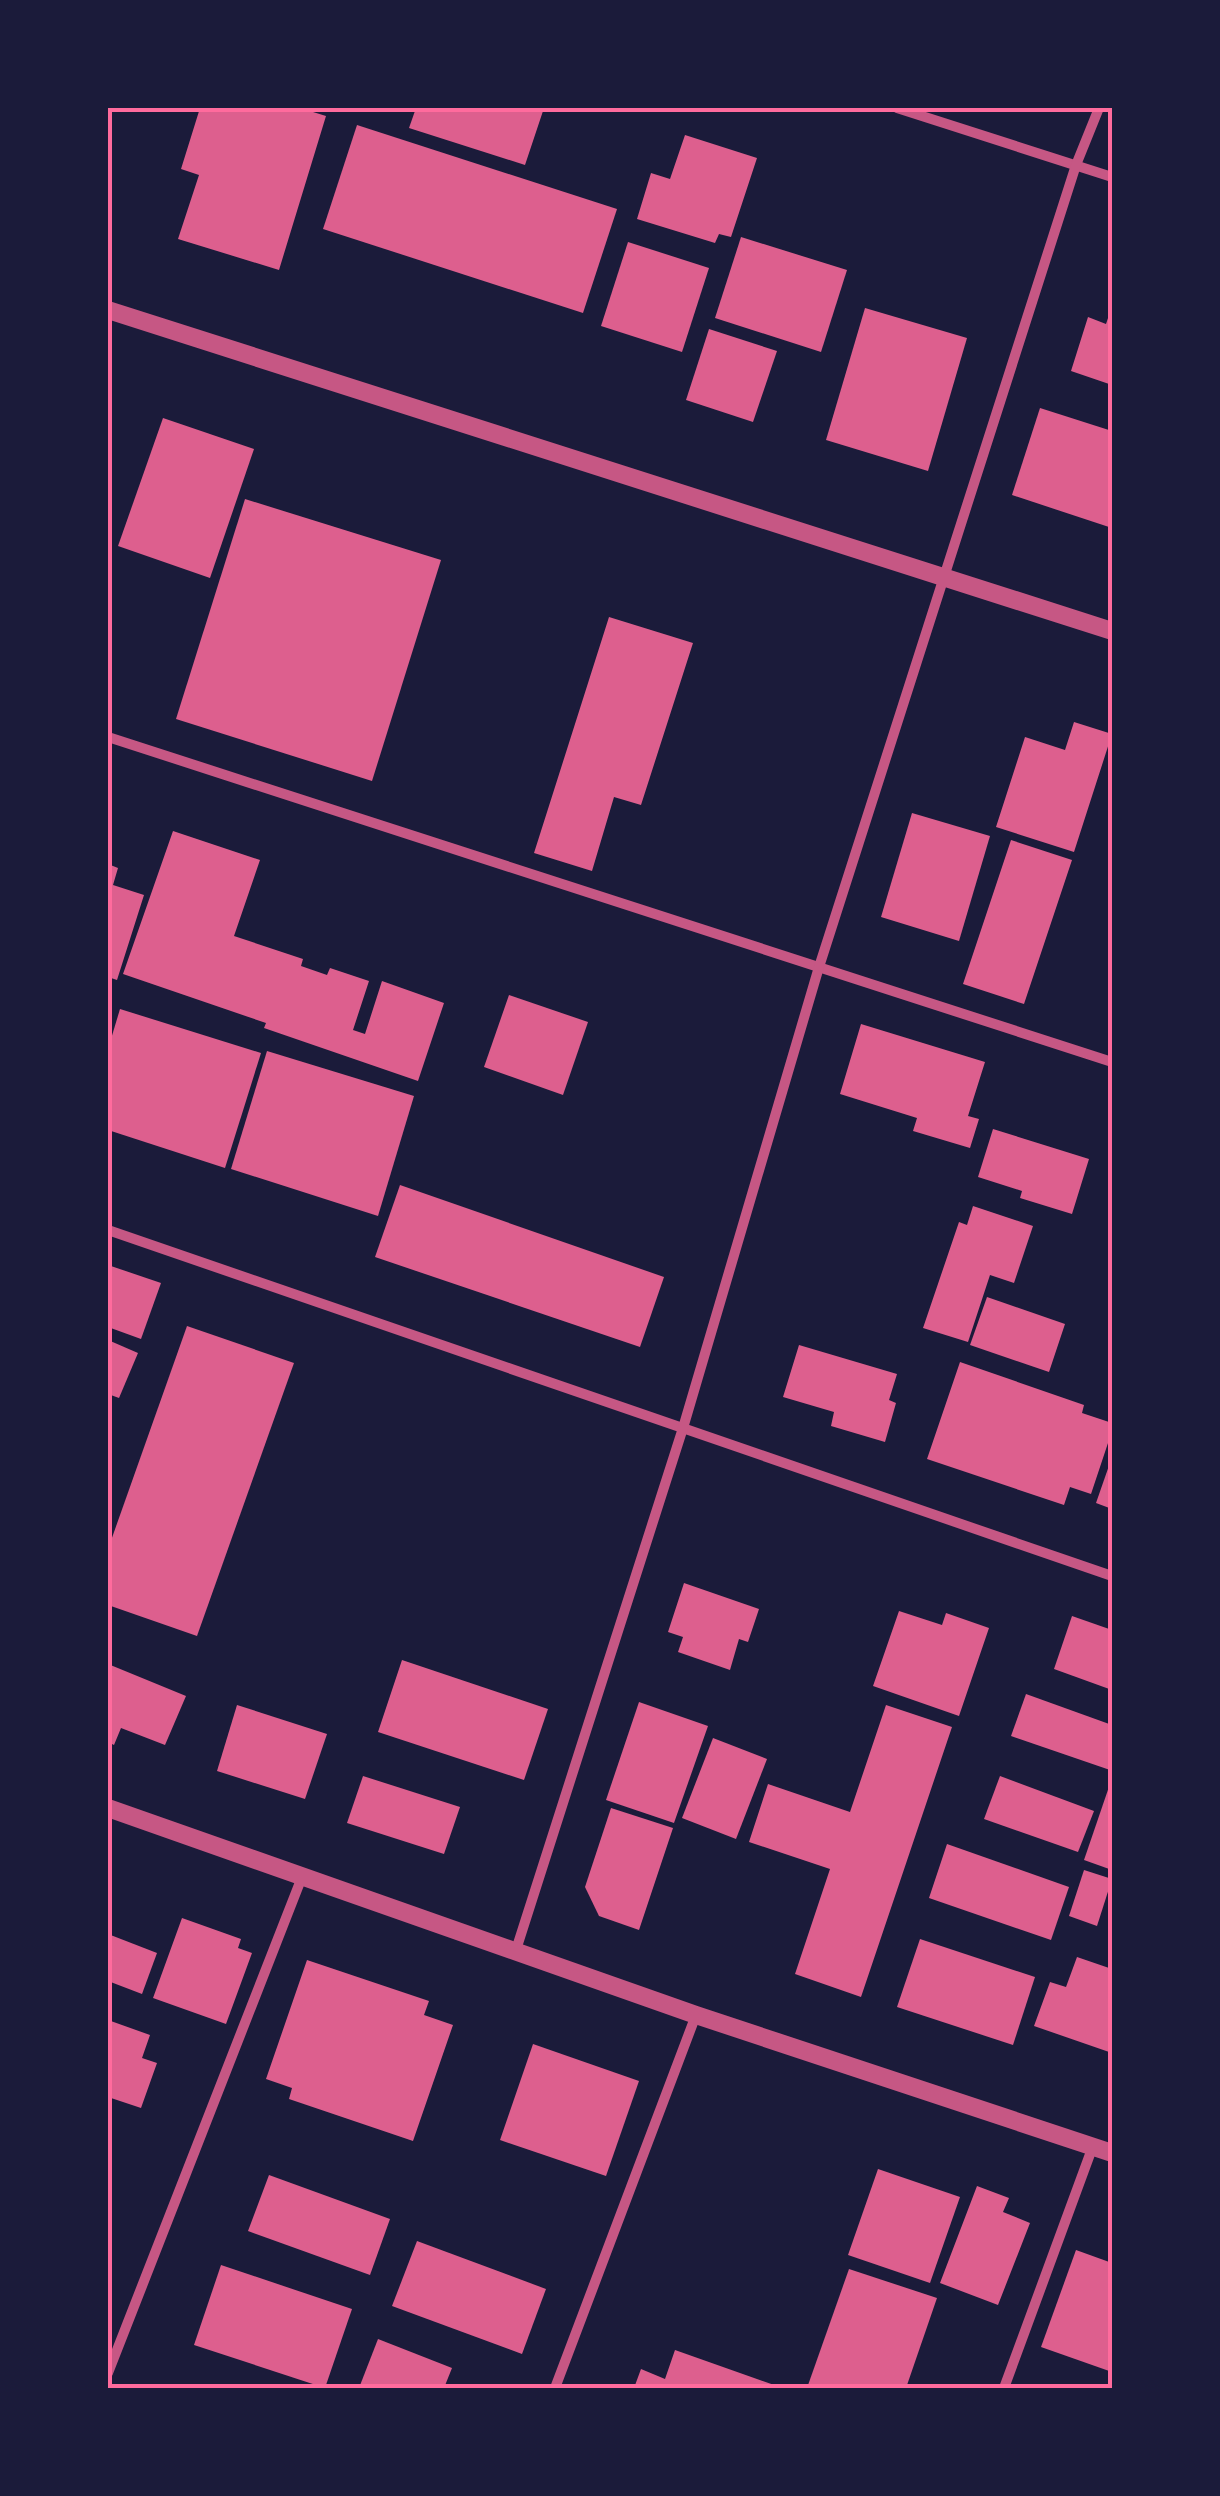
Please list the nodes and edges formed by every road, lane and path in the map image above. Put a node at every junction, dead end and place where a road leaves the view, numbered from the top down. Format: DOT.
graph roads {
  1 [pos="897,108"];
  2 [pos="1100,108"];
  3 [pos="1076,165"];
  4 [pos="1112,177"];
  5 [pos="108,310"];
  6 [pos="944,578"];
  7 [pos="1112,631"];
  8 [pos="108,737"];
  9 [pos="819,967"];
  10 [pos="1112,1062"];
  11 [pos="108,1230"];
  12 [pos="683,1428"];
  13 [pos="1112,1576"];
  14 [pos="108,1808"];
  15 [pos="302,1877"];
  16 [pos="515,1952"];
  17 [pos="696,2015"];
  18 [pos="1094,2146"];
  19 [pos="1112,2152"];
  20 [pos="108,2373"];
  21 [pos="555,2388"];
  22 [pos="1004,2388"];
  1 -- 3 [label="street"];
  2 -- 3 [label="street"];
  3 -- 4 [label="street"];
  3 -- 6 [label="street"];
  5 -- 6 [label="street"];
  6 -- 7 [label="street"];
  6 -- 9 [label="street"];
  8 -- 9 [label="street"];
  9 -- 10 [label="street"];
  9 -- 12 [label="street"];
  11 -- 12 [label="street"];
  12 -- 13 [label="street"];
  12 -- 16 [label="street"];
  14 -- 15 [label="street"];
  15 -- 16 [label="street"];
  15 -- 20 [label="street"];
  16 -- 17 [label="street"];
  17 -- 18 [label="street"];
  17 -- 21 [label="street"];
  18 -- 19 [label="street"];
  18 -- 22 [label="street"];
}
